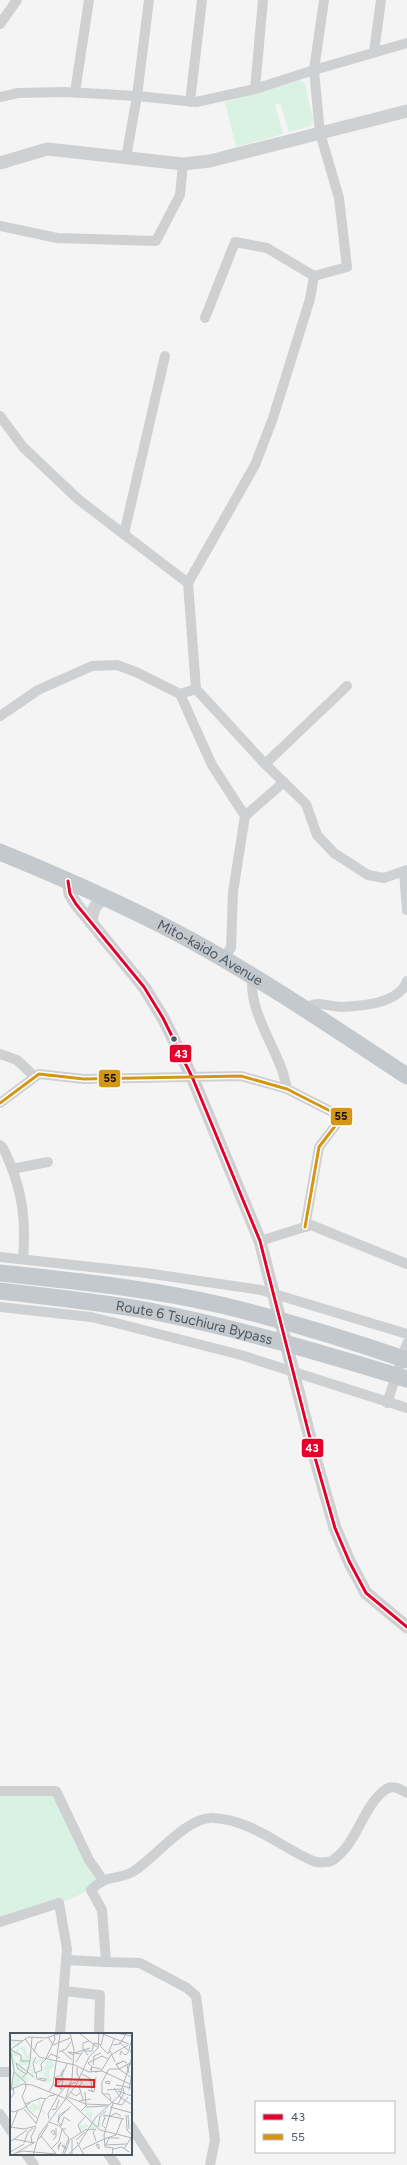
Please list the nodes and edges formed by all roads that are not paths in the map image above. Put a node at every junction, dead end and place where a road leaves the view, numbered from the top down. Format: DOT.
graph roads {
  1 [pos="17,0"];
  2 [pos="89,0"];
  3 [pos="150,0"];
  4 [pos="202,0"];
  5 [pos="263,0"];
  6 [pos="324,0"];
  7 [pos="380,0"];
  8 [pos="0,24"];
  9 [pos="407,43"];
  10 [pos="374,52"];
  11 [pos="314,70"];
  12 [pos="255,89"];
  13 [pos="75,92"];
  14 [pos="137,96"];
  15 [pos="0,98"];
  16 [pos="190,102"];
  17 [pos="407,111"];
  18 [pos="320,133"];
  19 [pos="126,158"];
  20 [pos="0,163"];
  21 [pos="183,164"];
  22 [pos="0,226"];
  23 [pos="314,276"];
  24 [pos="206,318"];
  25 [pos="165,356"];
  26 [pos="0,416"];
  27 [pos="124,534"];
  28 [pos="188,583"];
  29 [pos="347,686"];
  30 [pos="196,689"];
  31 [pos="180,694"];
  32 [pos="0,716"];
  33 [pos="265,764"];
  34 [pos="284,782"];
  35 [pos="244,816"];
  36 [pos="0,852"];
  37 [pos="406,871"];
  38 [pos="68,881"];
  39 [pos="105,898"];
  40 [pos="407,910"];
  41 [pos="91,923"];
  42 [pos="222,959"];
  43 [pos="253,977"];
  44 [pos="407,981"];
  45 [pos="306,1009"];
  46 [pos="0,1054"];
  47 [pos="407,1076"];
  48 [pos="35,1077"];
  49 [pos="192,1079"];
  50 [pos="287,1090"];
  51 [pos="0,1103"];
  52 [pos="0,1145"];
  53 [pos="48,1162"];
  54 [pos="12,1169"];
  55 [pos="305,1227"];
  56 [pos="260,1241"];
  57 [pos="0,1257"];
  58 [pos="23,1258"];
  59 [pos="407,1264"];
  60 [pos="0,1273"];
  61 [pos="0,1291"];
  62 [pos="274,1294"];
  63 [pos="0,1307"];
  64 [pos="407,1334"];
  65 [pos="407,1343"];
  66 [pos="407,1360"];
  67 [pos="294,1372"];
  68 [pos="407,1379"];
  69 [pos="388,1400"];
  70 [pos="407,1408"];
  71 [pos="407,1627"];
  72 [pos="0,1790"];
  73 [pos="407,1793"];
  74 [pos="103,1880"];
  75 [pos="0,1922"];
  76 [pos="67,1960"];
  77 [pos="106,1962"];
  78 [pos="64,1991"];
  79 [pos="60,2033"];
  80 [pos="99,2033"];
  81 [pos="132,2128"];
  82 [pos="27,2155"];
  83 [pos="109,2155"];
  84 [pos="34,2165"];
  85 [pos="116,2165"];
  86 [pos="156,2165"];
  87 [pos="210,2165"];
  1 -- 8 [label="street"];
  2 -- 13 [label="street"];
  3 -- 14 [label="street"];
  4 -- 16 [label="street"];
  5 -- 12 [label="street"];
  6 -- 11 [label="street"];
  7 -- 10 [label="street"];
  9 -- 10 [label="street"];
  10 -- 11 [label="street"];
  11 -- 12 [label="street"];
  11 -- 18 [label="street"];
  12 -- 16 [label="street"];
  13 -- 14 [label="street"];
  13 -- 15 [label="street"];
  14 -- 16 [label="street"];
  14 -- 19 [label="street"];
  17 -- 18 [label="street"];
  18 -- 21 [label="street"];
  18 -- 23 [label="street"];
  19 -- 20 [label="street"];
  19 -- 21 [label="street"];
  21 -- 22 [label="street"];
  23 -- 24 [label="street"];
  23 -- 28 [label="street"];
  25 -- 27 [label="street"];
  26 -- 27 [label="street"];
  27 -- 28 [label="street"];
  28 -- 30 [label="street"];
  29 -- 33 [label="street"];
  30 -- 31 [label="street"];
  30 -- 33 [label="street"];
  31 -- 32 [label="street"];
  31 -- 35 [label="street"];
  33 -- 34 [label="street"];
  34 -- 35 [label="street"];
  34 -- 37 [label="street"];
  35 -- 42 [label="street"];
  36 -- 38 [label="highway, Mito-kaido Avenue"];
  37 -- 40 [label="street"];
  38 -- 39 [label="highway, Mito-kaido Avenue"];
  38 -- 41 [label="street"];
  39 -- 41 [label="street"];
  39 -- 42 [label="highway, Mito-kaido Avenue"];
  41 -- 49 [label="street"];
  42 -- 43 [label="highway, Mito-kaido Avenue"];
  43 -- 45 [label="highway, Mito-kaido Avenue"];
  43 -- 50 [label="street"];
  44 -- 45 [label="street"];
  45 -- 47 [label="highway, Mito-kaido Avenue"];
  46 -- 48 [label="street"];
  48 -- 49 [label="street"];
  48 -- 51 [label="street"];
  49 -- 50 [label="street"];
  49 -- 56 [label="street"];
  50 -- 55 [label="street"];
  52 -- 54 [label="street"];
  53 -- 54 [label="street"];
  54 -- 58 [label="street"];
  55 -- 56 [label="street"];
  55 -- 59 [label="street"];
  56 -- 62 [label="street"];
  57 -- 58 [label="street"];
  58 -- 62 [label="street"];
  60 -- 66 [label="highway, Route 6 Tsuchiura Bypass"];
  61 -- 68 [label="highway, Route 6 Tsuchiura Bypass"];
  62 -- 64 [label="street"];
  62 -- 67 [label="street"];
  63 -- 67 [label="street"];
  65 -- 69 [label="street"];
  67 -- 69 [label="street"];
  67 -- 71 [label="street"];
  69 -- 70 [label="street"];
  72 -- 74 [label="street"];
  73 -- 74 [label="street"];
  74 -- 77 [label="street"];
  75 -- 76 [label="street"];
  76 -- 77 [label="street"];
  76 -- 78 [label="street"];
  77 -- 87 [label="street"];
  78 -- 79 [label="street"];
  78 -- 80 [label="street"];
  81 -- 86 [label="street"];
  82 -- 84 [label="street"];
  83 -- 85 [label="street"];
}
